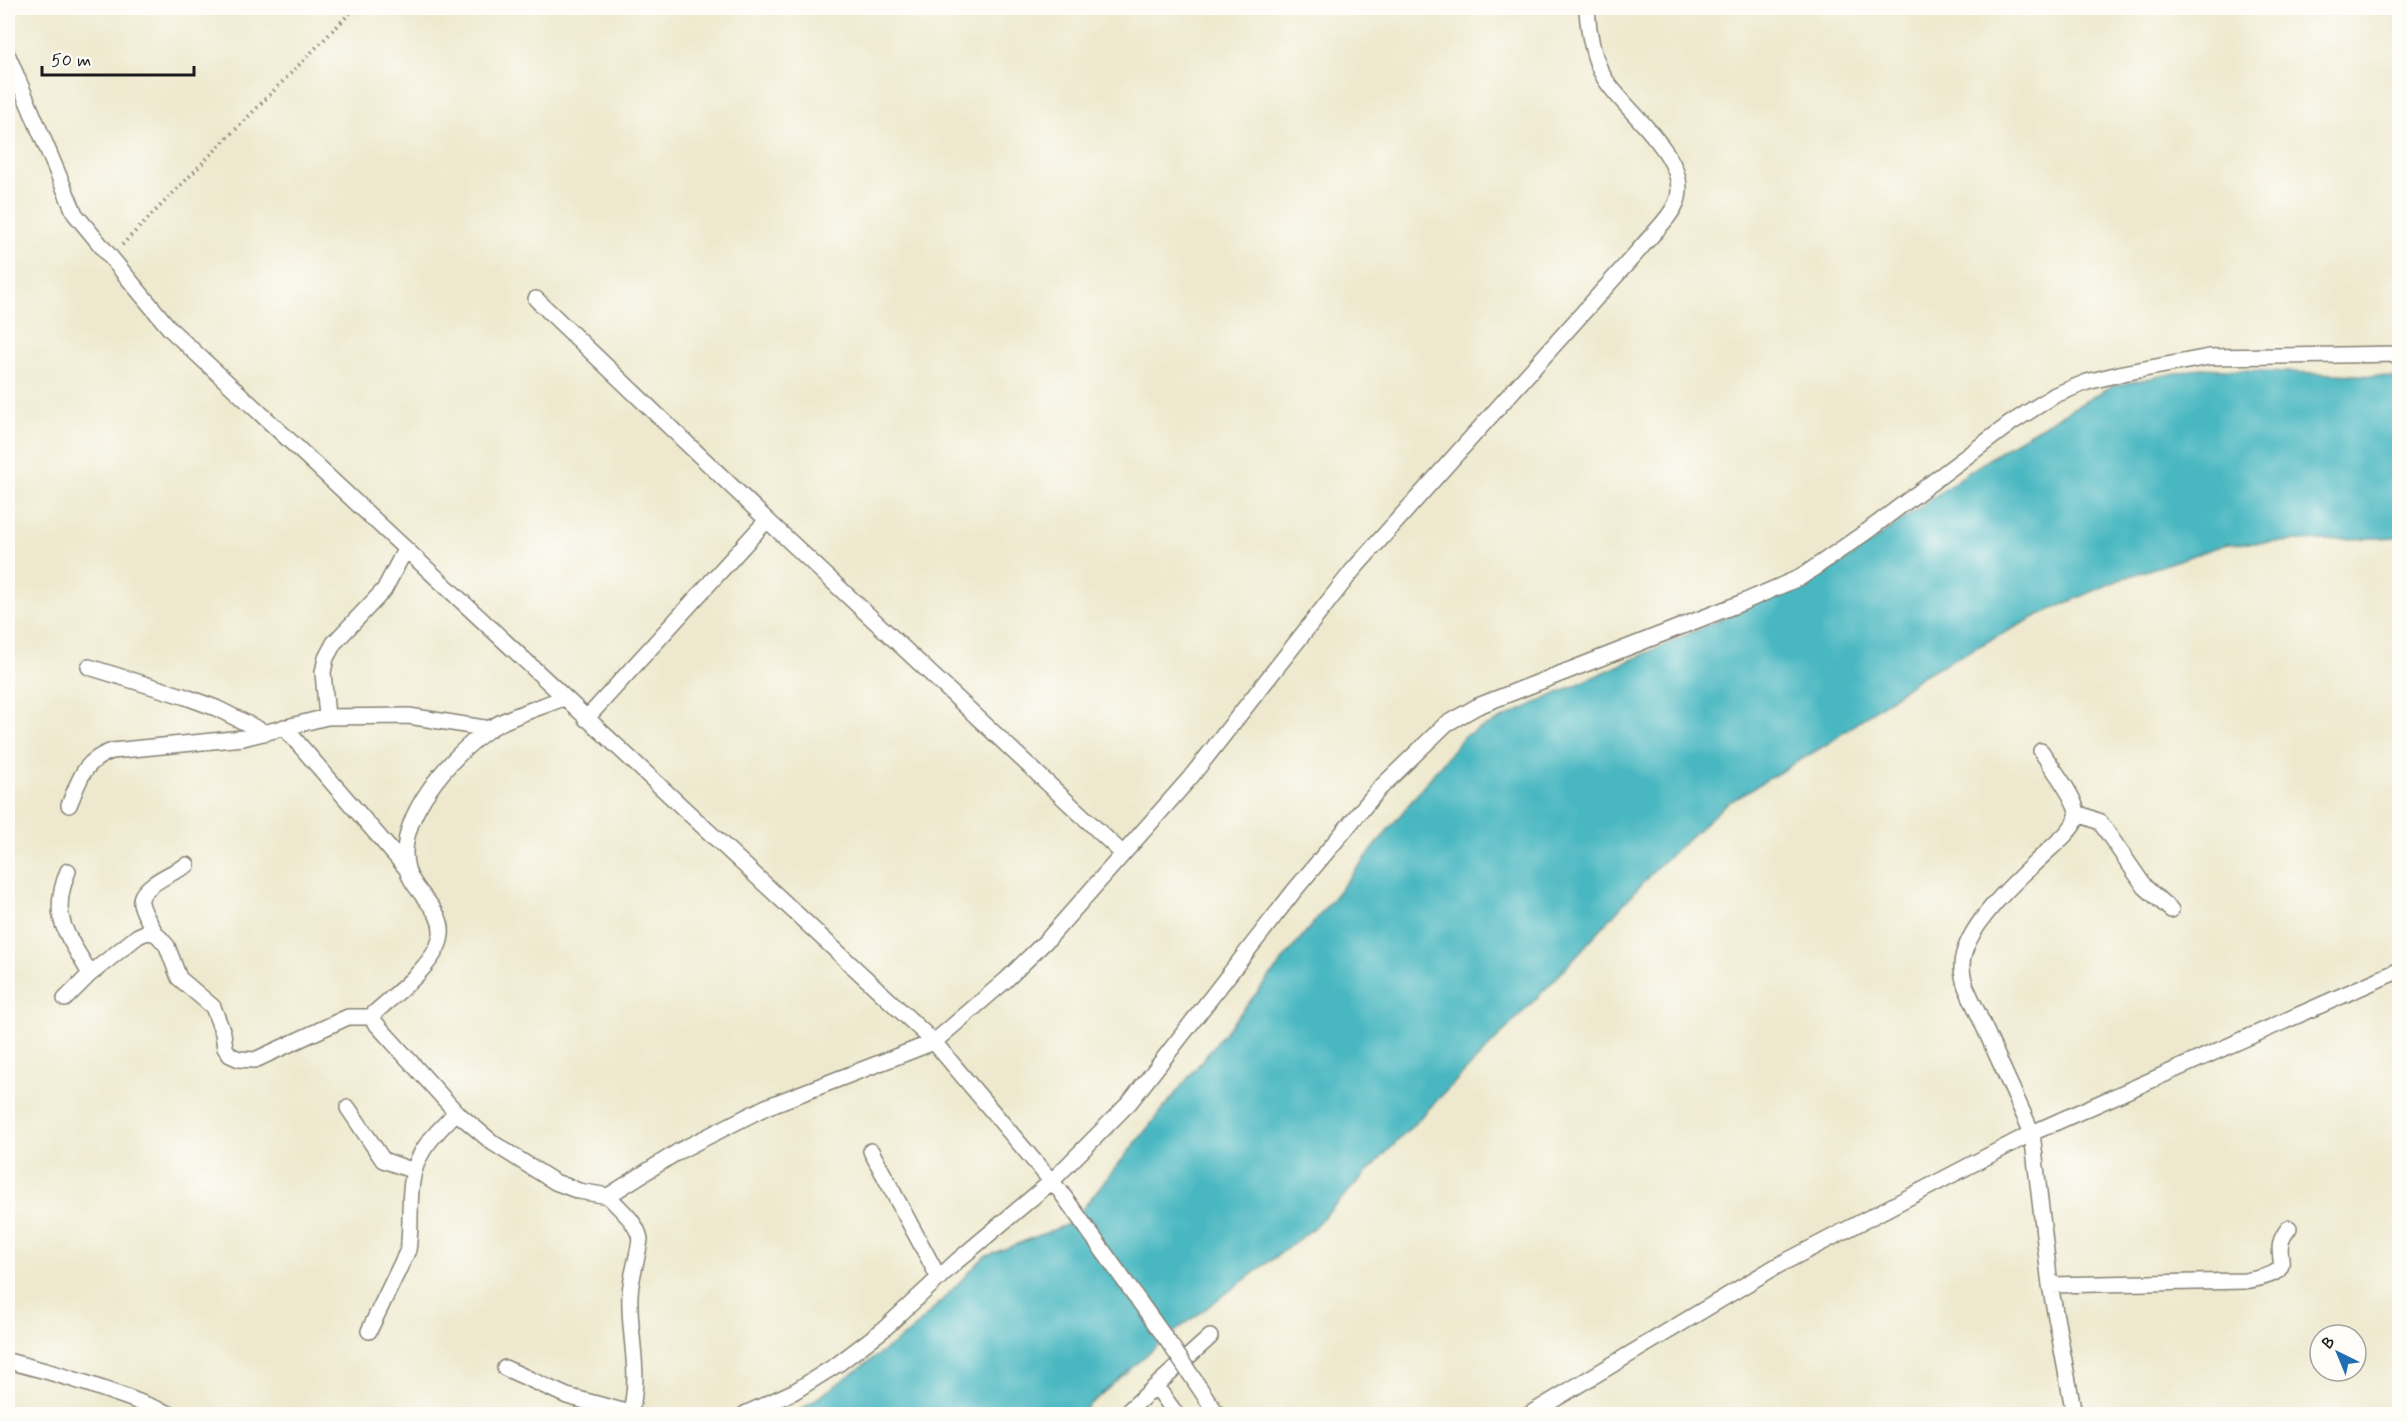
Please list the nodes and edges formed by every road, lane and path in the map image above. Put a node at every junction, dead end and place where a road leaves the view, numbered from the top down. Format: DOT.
graph roads {
  1 [pos="355,8"];
  2 [pos="1587,8"];
  3 [pos="8,56"];
  4 [pos="109,254"];
  5 [pos="536,299"];
  6 [pos="2400,354"];
  7 [pos="767,520"];
  8 [pos="405,550"];
  9 [pos="89,667"];
  10 [pos="563,698"];
  11 [pos="327,717"];
  12 [pos="586,720"];
  13 [pos="284,728"];
  14 [pos="490,729"];
  15 [pos="266,733"];
  16 [pos="2041,751"];
  17 [pos="69,805"];
  18 [pos="2077,813"];
  19 [pos="1122,853"];
  20 [pos="187,865"];
  21 [pos="407,869"];
  22 [pos="68,871"];
  23 [pos="2171,910"];
  24 [pos="156,934"];
  25 [pos="2400,970"];
  26 [pos="90,974"];
  27 [pos="65,999"];
  28 [pos="370,1017"];
  29 [pos="934,1042"];
  30 [pos="348,1108"];
  31 [pos="456,1112"];
  32 [pos="2032,1132"];
  33 [pos="871,1151"];
  34 [pos="414,1171"];
  35 [pos="1056,1186"];
  36 [pos="608,1196"];
  37 [pos="2289,1228"];
  38 [pos="939,1278"];
  39 [pos="2050,1286"];
  40 [pos="369,1331"];
  41 [pos="1210,1337"];
  42 [pos="8,1361"];
  43 [pos="505,1368"];
  44 [pos="1156,1386"];
  45 [pos="170,1414"];
  46 [pos="630,1414"];
  47 [pos="745,1414"];
  48 [pos="1125,1414"];
  49 [pos="1176,1414"];
  50 [pos="1217,1414"];
  51 [pos="1530,1414"];
  52 [pos="2074,1414"];
  1 -- 4 [label="path"];
  2 -- 19 [label="street"];
  3 -- 4 [label="street"];
  4 -- 8 [label="street"];
  5 -- 7 [label="street"];
  6 -- 35 [label="street"];
  7 -- 12 [label="street"];
  7 -- 19 [label="street"];
  8 -- 10 [label="street"];
  8 -- 11 [label="street"];
  9 -- 15 [label="street"];
  10 -- 12 [label="street"];
  10 -- 14 [label="street"];
  11 -- 13 [label="street"];
  11 -- 14 [label="street"];
  12 -- 29 [label="street"];
  13 -- 15 [label="street"];
  13 -- 21 [label="street"];
  14 -- 21 [label="street"];
  15 -- 17 [label="street"];
  16 -- 18 [label="street"];
  18 -- 23 [label="street"];
  18 -- 32 [label="street"];
  19 -- 29 [label="street"];
  20 -- 24 [label="street"];
  21 -- 28 [label="street"];
  22 -- 26 [label="street"];
  24 -- 26 [label="street"];
  24 -- 28 [label="street"];
  25 -- 32 [label="street"];
  26 -- 27 [label="street"];
  28 -- 31 [label="street"];
  29 -- 35 [label="street"];
  29 -- 36 [label="street"];
  30 -- 34 [label="street"];
  31 -- 34 [label="street"];
  31 -- 36 [label="street"];
  32 -- 39 [label="street"];
  32 -- 51 [label="street"];
  33 -- 38 [label="street"];
  34 -- 40 [label="street"];
  35 -- 38 [label="street"];
  35 -- 50 [label="street, bridge"];
  36 -- 46 [label="street"];
  37 -- 39 [label="street"];
  38 -- 47 [label="street"];
  39 -- 52 [label="street"];
  41 -- 44 [label="street"];
  42 -- 45 [label="street"];
  43 -- 46 [label="street"];
  44 -- 48 [label="street"];
  44 -- 49 [label="street"];
}
